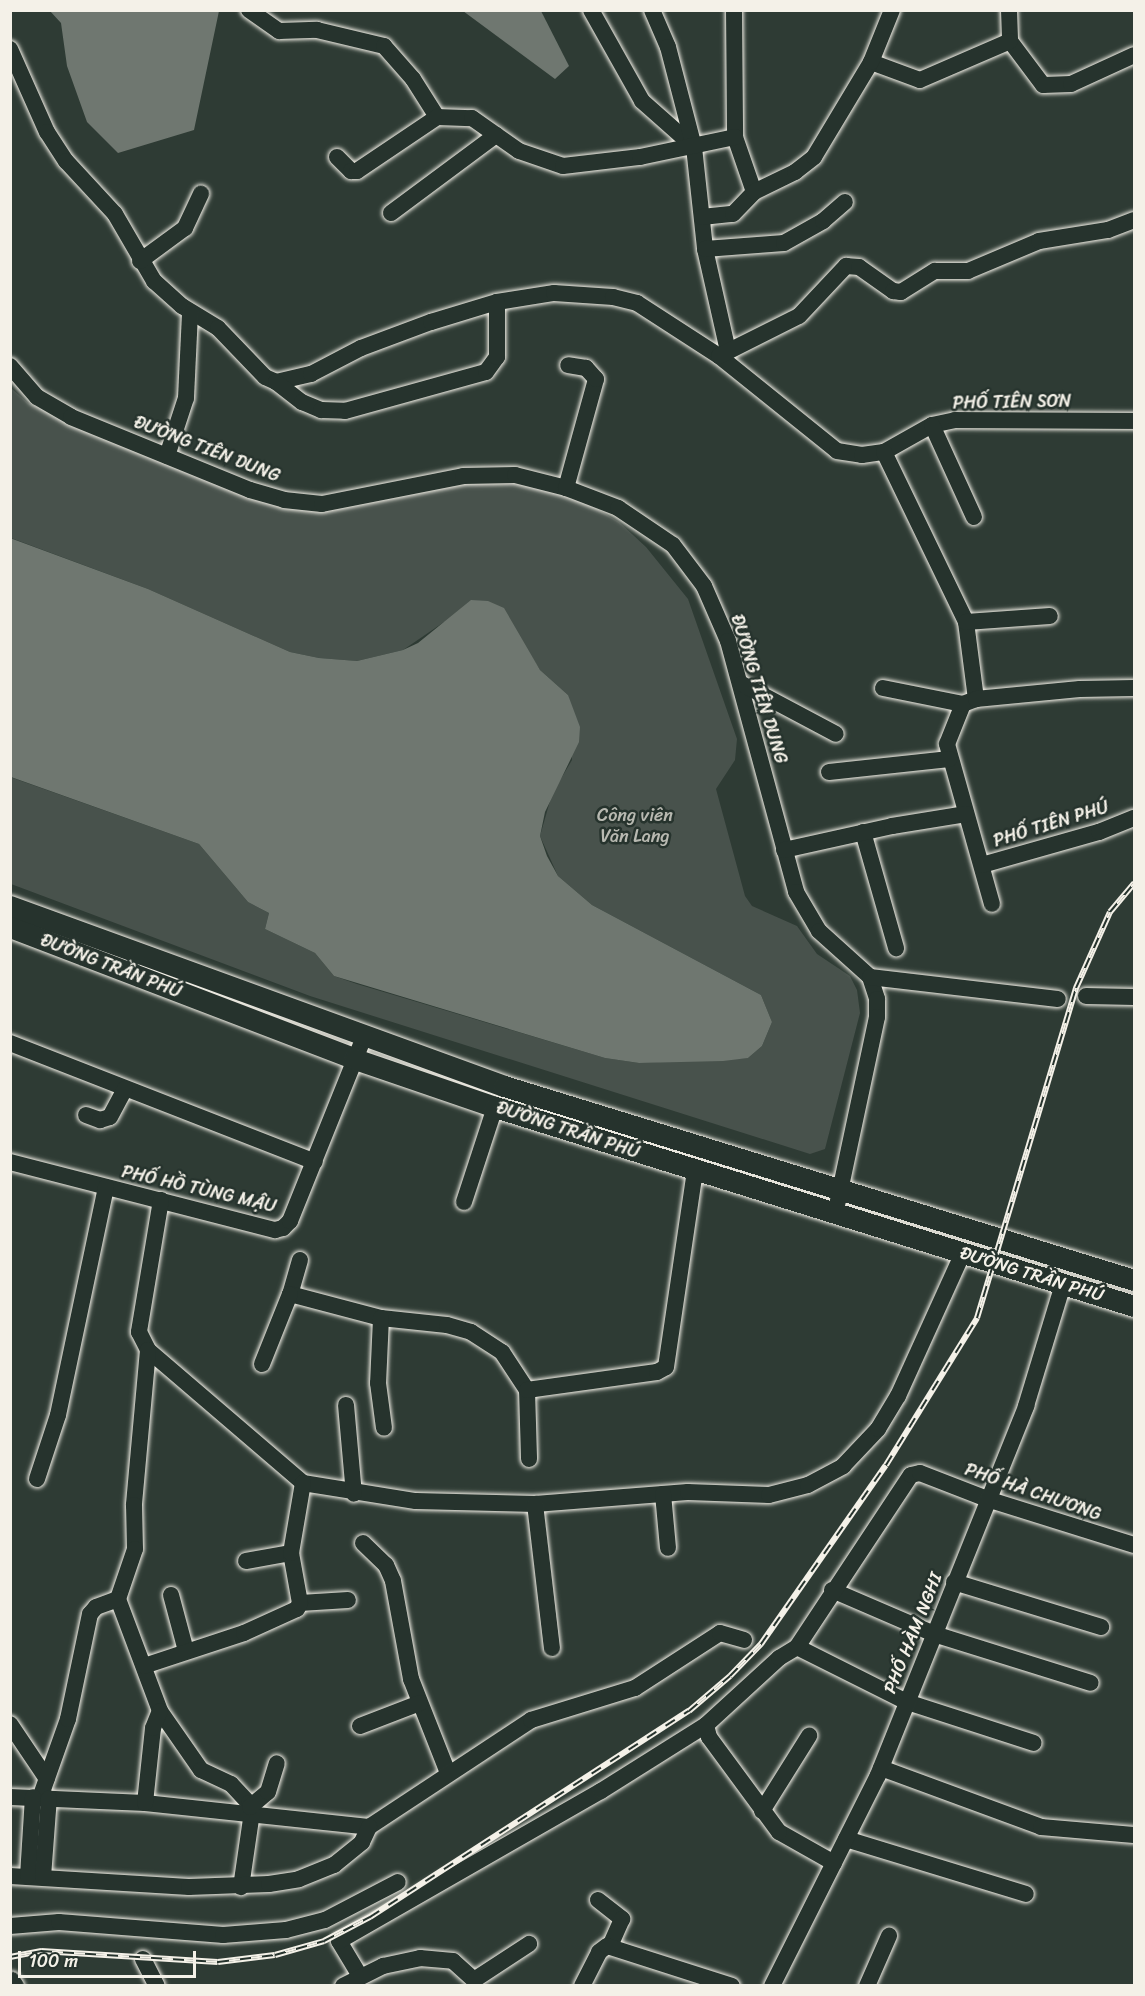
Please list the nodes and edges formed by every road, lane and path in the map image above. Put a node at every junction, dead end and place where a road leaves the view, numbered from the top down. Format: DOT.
graph roads {
  1 [pos="249,10"];
  2 [pos="591,10"];
  3 [pos="652,10"];
  4 [pos="734,10"];
  5 [pos="892,10"];
  6 [pos="1009,10"];
  7 [pos="1010,41"];
  8 [pos="10,49"];
  9 [pos="1132,61"];
  10 [pos="871,62"];
  11 [pos="437,117"];
  12 [pos="496,135"];
  13 [pos="735,137"];
  14 [pos="694,147"];
  15 [pos="337,157"];
  16 [pos="754,192"];
  17 [pos="201,193"];
  18 [pos="845,201"];
  19 [pos="392,213"];
  20 [pos="702,217"];
  21 [pos="1134,220"];
  22 [pos="705,249"];
  23 [pos="140,261"];
  24 [pos="497,303"];
  25 [pos="190,312"];
  26 [pos="724,353"];
  27 [pos="568,365"];
  28 [pos="10,366"];
  29 [pos="276,382"];
  30 [pos="1134,421"];
  31 [pos="932,425"];
  32 [pos="884,452"];
  33 [pos="167,456"];
  34 [pos="566,488"];
  35 [pos="974,517"];
  36 [pos="1050,616"];
  37 [pos="966,622"];
  38 [pos="742,684"];
  39 [pos="883,688"];
  40 [pos="1134,688"];
  41 [pos="970,702"];
  42 [pos="836,734"];
  43 [pos="949,759"];
  44 [pos="829,772"];
  45 [pos="966,814"];
  46 [pos="1134,818"];
  47 [pos="863,832"];
  48 [pos="784,850"];
  49 [pos="982,865"];
  50 [pos="992,904"];
  51 [pos="13,923"];
  52 [pos="896,948"];
  53 [pos="870,977"];
  54 [pos="1086,996"];
  55 [pos="1134,997"];
  56 [pos="1058,999"];
  57 [pos="364,1037"];
  58 [pos="10,1043"];
  59 [pos="355,1059"];
  60 [pos="125,1089"];
  61 [pos="495,1107"];
  62 [pos="86,1115"];
  63 [pos="10,1162"];
  64 [pos="315,1162"];
  65 [pos="695,1170"];
  66 [pos="106,1187"];
  67 [pos="841,1189"];
  68 [pos="161,1200"];
  69 [pos="464,1202"];
  70 [pos="835,1214"];
  71 [pos="963,1252"];
  72 [pos="300,1260"];
  73 [pos="1134,1280"];
  74 [pos="1064,1284"];
  75 [pos="290,1294"];
  76 [pos="1134,1306"];
  77 [pos="381,1318"];
  78 [pos="148,1350"];
  79 [pos="262,1364"];
  80 [pos="527,1390"];
  81 [pos="346,1405"];
  82 [pos="384,1428"];
  83 [pos="529,1459"];
  84 [pos="37,1479"];
  85 [pos="303,1483"];
  86 [pos="354,1494"];
  87 [pos="663,1494"];
  88 [pos="987,1499"];
  89 [pos="535,1504"];
  90 [pos="363,1543"];
  91 [pos="1134,1545"];
  92 [pos="668,1548"];
  93 [pos="291,1553"];
  94 [pos="246,1561"];
  95 [pos="954,1582"];
  96 [pos="832,1590"];
  97 [pos="171,1595"];
  98 [pos="118,1599"];
  99 [pos="348,1600"];
  100 [pos="300,1603"];
  101 [pos="1101,1627"];
  102 [pos="934,1634"];
  103 [pos="744,1640"];
  104 [pos="797,1647"];
  105 [pos="552,1648"];
  106 [pos="186,1651"];
  107 [pos="144,1666"];
  108 [pos="1091,1683"];
  109 [pos="907,1702"];
  110 [pos="420,1703"];
  111 [pos="160,1711"];
  112 [pos="10,1725"];
  113 [pos="706,1725"];
  114 [pos="360,1726"];
  115 [pos="809,1736"];
  116 [pos="1034,1743"];
  117 [pos="277,1763"];
  118 [pos="881,1768"];
  119 [pos="448,1773"];
  120 [pos="47,1779"];
  121 [pos="10,1797"];
  122 [pos="40,1798"];
  123 [pos="145,1803"];
  124 [pos="251,1809"];
  125 [pos="762,1811"];
  126 [pos="369,1827"];
  127 [pos="1134,1835"];
  128 [pos="846,1839"];
  129 [pos="834,1863"];
  130 [pos="10,1876"];
  131 [pos="35,1876"];
  132 [pos="398,1882"];
  133 [pos="242,1887"];
  134 [pos="1026,1894"];
  135 [pos="598,1900"];
  136 [pos="10,1926"];
  137 [pos="889,1936"];
  138 [pos="530,1944"];
  139 [pos="610,1947"];
  140 [pos="143,1959"];
  141 [pos="360,1976"];
  142 [pos="474,1983"];
  143 [pos="157,1986"];
  144 [pos="343,1986"];
  145 [pos="582,1986"];
  146 [pos="732,1986"];
  147 [pos="772,1986"];
  148 [pos="867,1986"];
  1 -- 11 [label="street"];
  2 -- 14 [label="street"];
  3 -- 14 [label="street"];
  4 -- 13 [label="street"];
  5 -- 10 [label="street"];
  6 -- 7 [label="street"];
  7 -- 9 [label="street"];
  7 -- 10 [label="street"];
  8 -- 23 [label="street"];
  10 -- 16 [label="street"];
  11 -- 12 [label="street"];
  11 -- 15 [label="street"];
  12 -- 14 [label="street"];
  12 -- 19 [label="street"];
  13 -- 14 [label="street"];
  13 -- 16 [label="street"];
  14 -- 20 [label="street"];
  16 -- 20 [label="street"];
  17 -- 23 [label="street"];
  18 -- 22 [label="street"];
  20 -- 22 [label="street"];
  21 -- 26 [label="street"];
  22 -- 26 [label="street"];
  23 -- 25 [label="street"];
  24 -- 26 [label="street"];
  24 -- 29 [label="street"];
  24 -- 29 [label="street"];
  25 -- 29 [label="street"];
  25 -- 33 [label="street"];
  26 -- 32 [label="street, PHỐ TIÊN SƠN"];
  27 -- 34 [label="street"];
  28 -- 33 [label="street, ĐƯỜNG TIÊN DUNG"];
  30 -- 31 [label="street, PHỐ TIÊN SƠN"];
  31 -- 32 [label="street, PHỐ TIÊN SƠN"];
  31 -- 35 [label="street"];
  32 -- 37 [label="street"];
  33 -- 34 [label="street, ĐƯỜNG TIÊN DUNG"];
  34 -- 38 [label="street, ĐƯỜNG TIÊN DUNG"];
  36 -- 37 [label="street"];
  37 -- 41 [label="street"];
  38 -- 42 [label="street"];
  38 -- 48 [label="street, ĐƯỜNG TIÊN DUNG"];
  39 -- 41 [label="street"];
  40 -- 41 [label="street"];
  41 -- 43 [label="street, PHỐ TIÊN PHÚ"];
  43 -- 44 [label="street"];
  43 -- 45 [label="street, PHỐ TIÊN PHÚ"];
  45 -- 47 [label="street"];
  45 -- 49 [label="street, PHỐ TIÊN PHÚ"];
  46 -- 49 [label="street, PHỐ TIÊN PHÚ"];
  47 -- 48 [label="street"];
  47 -- 52 [label="street"];
  48 -- 53 [label="street, ĐƯỜNG TIÊN DUNG"];
  49 -- 50 [label="street"];
  51 -- 57 [label="main road, ĐƯỜNG TRẦN PHÚ"];
  51 -- 59 [label="main road, ĐƯỜNG TRẦN PHÚ"];
  53 -- 56 [label="street"];
  53 -- 67 [label="street"];
  54 -- 55 [label="street"];
  57 -- 59 [label="street, PHỐ HỒ TÙNG MẬU"];
  57 -- 67 [label="main road, ĐƯỜNG TRẦN PHÚ"];
  58 -- 60 [label="street"];
  59 -- 61 [label="main road, ĐƯỜNG TRẦN PHÚ"];
  59 -- 64 [label="street, PHỐ HỒ TÙNG MẬU"];
  60 -- 62 [label="street"];
  60 -- 64 [label="street"];
  61 -- 65 [label="main road, ĐƯỜNG TRẦN PHÚ"];
  61 -- 69 [label="street"];
  63 -- 66 [label="street, PHỐ HỒ TÙNG MẬU"];
  64 -- 68 [label="street, PHỐ HỒ TÙNG MẬU"];
  65 -- 70 [label="main road, ĐƯỜNG TRẦN PHÚ"];
  65 -- 80 [label="street"];
  66 -- 68 [label="street, PHỐ HỒ TÙNG MẬU"];
  66 -- 84 [label="street"];
  67 -- 70 [label="street"];
  67 -- 73 [label="main road, ĐƯỜNG TRẦN PHÚ"];
  68 -- 78 [label="street"];
  70 -- 71 [label="main road, ĐƯỜNG TRẦN PHÚ"];
  71 -- 74 [label="main road, ĐƯỜNG TRẦN PHÚ"];
  71 -- 87 [label="street"];
  72 -- 75 [label="street"];
  74 -- 76 [label="main road, ĐƯỜNG TRẦN PHÚ"];
  74 -- 88 [label="street, PHỐ HÀM NGHI"];
  75 -- 77 [label="street"];
  75 -- 79 [label="street"];
  77 -- 80 [label="street"];
  77 -- 82 [label="street"];
  78 -- 85 [label="street"];
  78 -- 98 [label="street"];
  80 -- 83 [label="street"];
  81 -- 86 [label="street"];
  85 -- 86 [label="street"];
  85 -- 93 [label="street"];
  86 -- 89 [label="street"];
  87 -- 89 [label="street"];
  87 -- 92 [label="street"];
  88 -- 91 [label="street, PHỐ HÀ CHƯƠNG"];
  88 -- 95 [label="street, PHỐ HÀM NGHI"];
  88 -- 96 [label="street, PHỐ HÀ CHƯƠNG"];
  89 -- 105 [label="street"];
  90 -- 110 [label="street"];
  93 -- 94 [label="street"];
  93 -- 100 [label="street"];
  95 -- 101 [label="street"];
  95 -- 102 [label="street, PHỐ HÀM NGHI"];
  96 -- 102 [label="street"];
  96 -- 104 [label="street"];
  97 -- 106 [label="street"];
  98 -- 107 [label="street"];
  98 -- 120 [label="street"];
  99 -- 100 [label="street"];
  100 -- 106 [label="street"];
  102 -- 108 [label="street"];
  102 -- 109 [label="street, PHỐ HÀM NGHI"];
  103 -- 119 [label="street"];
  104 -- 109 [label="street"];
  104 -- 113 [label="street"];
  106 -- 107 [label="street"];
  107 -- 111 [label="street"];
  109 -- 116 [label="street"];
  109 -- 118 [label="street, PHỐ HÀM NGHI"];
  110 -- 114 [label="street"];
  110 -- 119 [label="street"];
  111 -- 123 [label="street"];
  111 -- 124 [label="street"];
  112 -- 120 [label="street"];
  113 -- 125 [label="street"];
  113 -- 141 [label="street"];
  115 -- 125 [label="street"];
  117 -- 124 [label="street"];
  118 -- 127 [label="street"];
  118 -- 128 [label="street, PHỐ HÀM NGHI"];
  119 -- 126 [label="street"];
  120 -- 122 [label="street"];
  121 -- 122 [label="street"];
  122 -- 123 [label="street"];
  122 -- 131 [label="street"];
  123 -- 124 [label="street"];
  124 -- 126 [label="street"];
  124 -- 133 [label="street"];
  125 -- 129 [label="street"];
  126 -- 133 [label="street"];
  128 -- 129 [label="street, PHỐ HÀM NGHI"];
  128 -- 134 [label="street"];
  129 -- 147 [label="street, PHỐ HÀM NGHI"];
  130 -- 131 [label="street"];
  131 -- 133 [label="street"];
  132 -- 136 [label="street"];
  135 -- 139 [label="street"];
  137 -- 148 [label="street"];
  138 -- 142 [label="street"];
  139 -- 145 [label="street"];
  139 -- 146 [label="street"];
  140 -- 143 [label="street"];
  141 -- 142 [label="street"];
  141 -- 144 [label="street"];
}
